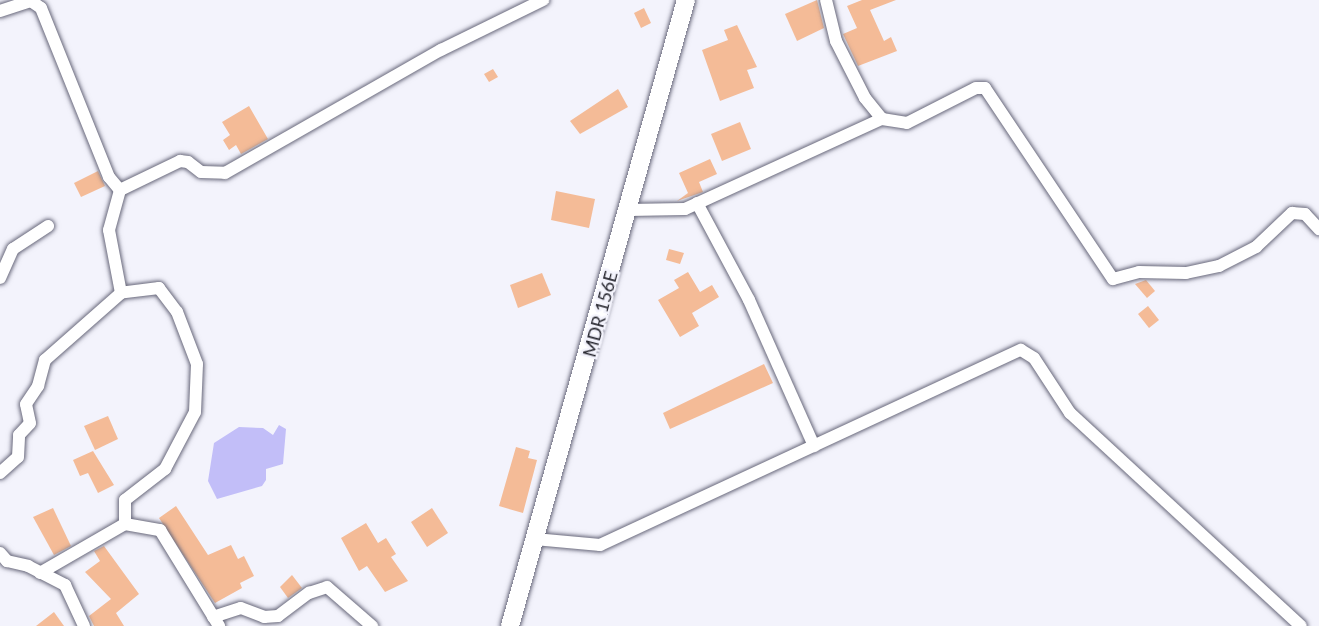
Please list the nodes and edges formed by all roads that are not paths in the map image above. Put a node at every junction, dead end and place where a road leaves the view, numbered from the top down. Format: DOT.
graph roads {
  1 [pos="543,0"];
  2 [pos="686,0"];
  3 [pos="826,0"];
  4 [pos="32,1"];
  5 [pos="0,11"];
  6 [pos="882,119"];
  7 [pos="120,190"];
  8 [pos="697,203"];
  9 [pos="628,210"];
  10 [pos="48,226"];
  11 [pos="1319,229"];
  12 [pos="0,278"];
  13 [pos="121,292"];
  14 [pos="814,446"];
  15 [pos="0,472"];
  16 [pos="125,524"];
  17 [pos="535,539"];
  18 [pos="0,553"];
  19 [pos="40,573"];
  20 [pos="216,621"];
  21 [pos="84,626"];
  22 [pos="372,626"];
  23 [pos="510,626"];
  24 [pos="1301,626"];
  1 -- 7 [label="street"];
  2 -- 9 [label="main road, MDR 156E"];
  3 -- 6 [label="street"];
  4 -- 5 [label="street"];
  4 -- 7 [label="street"];
  6 -- 8 [label="street"];
  6 -- 11 [label="street"];
  7 -- 13 [label="street"];
  8 -- 9 [label="street"];
  8 -- 14 [label="street"];
  9 -- 17 [label="main road, MDR 156E"];
  10 -- 12 [label="street"];
  13 -- 15 [label="street"];
  13 -- 16 [label="street"];
  14 -- 17 [label="street"];
  14 -- 24 [label="street"];
  16 -- 19 [label="street"];
  16 -- 20 [label="street"];
  17 -- 23 [label="main road, MDR 156E"];
  18 -- 19 [label="street"];
  19 -- 21 [label="street"];
  20 -- 22 [label="street"];
}
